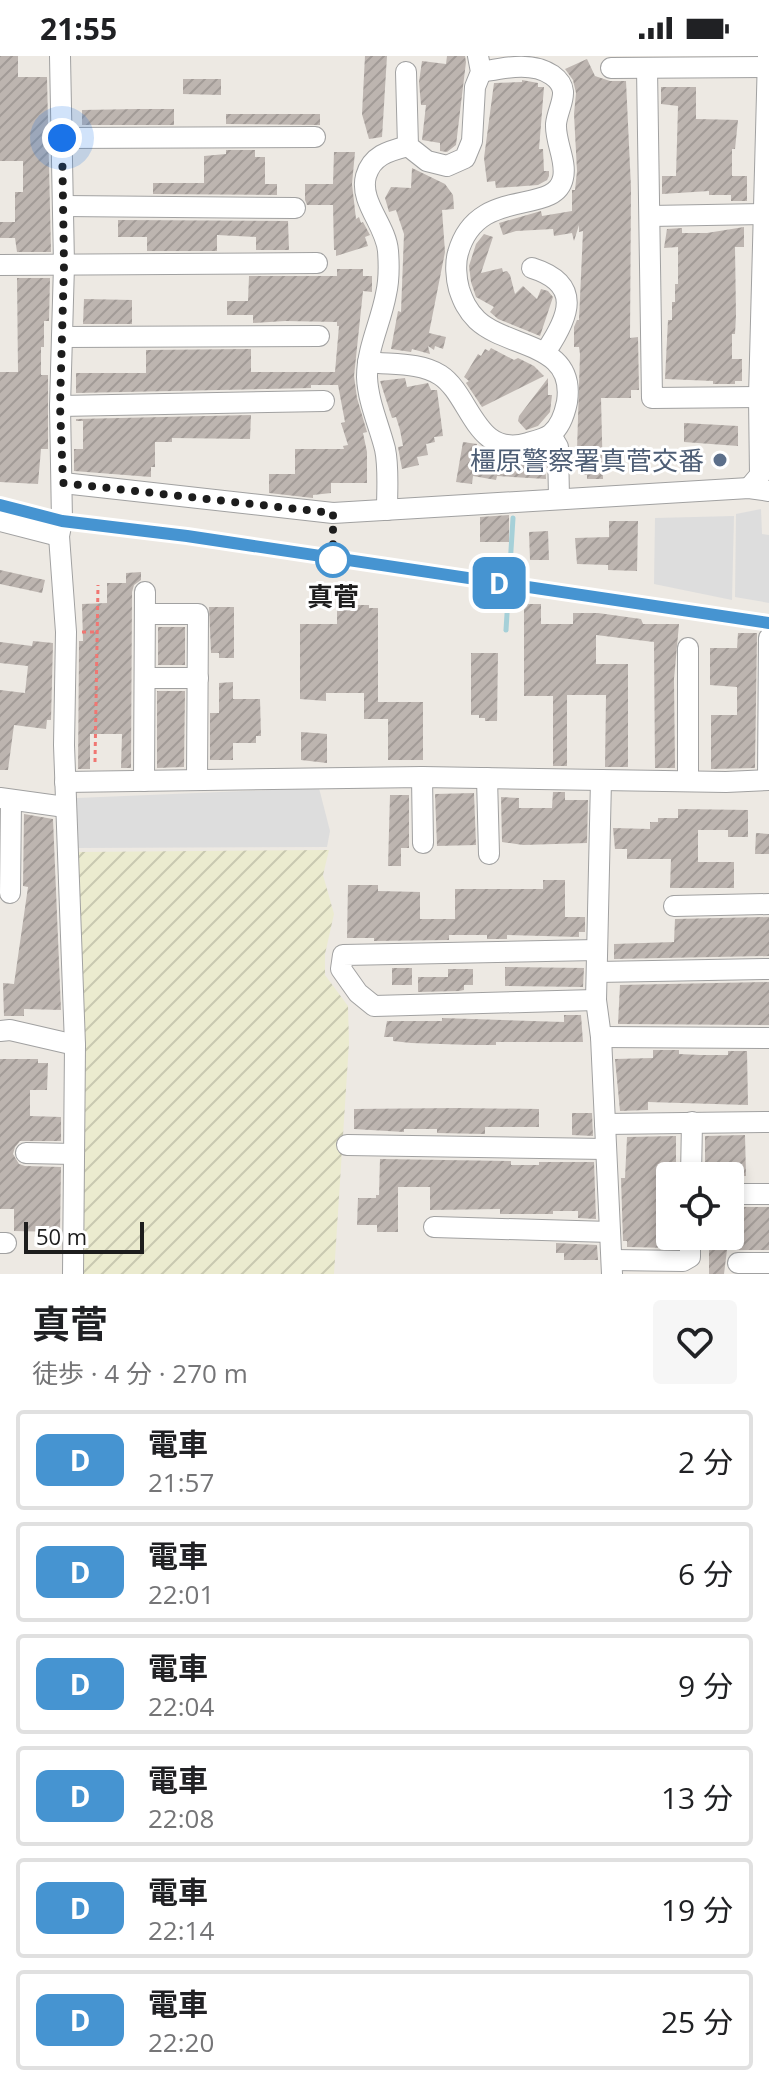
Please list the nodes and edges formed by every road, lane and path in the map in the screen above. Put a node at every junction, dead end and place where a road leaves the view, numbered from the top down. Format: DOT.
graph roads {
  1 [pos="60,56"];
  2 [pos="768,56"];
  3 [pos="480,64"];
  4 [pos="768,67"];
  5 [pos="611,68"];
  6 [pos="647,68"];
  7 [pos="406,72"];
  8 [pos="315,137"];
  9 [pos="62,138"];
  10 [pos="408,146"];
  11 [pos="767,177"];
  12 [pos="63,206"];
  13 [pos="295,208"];
  14 [pos="765,214"];
  15 [pos="650,216"];
  16 [pos="317,263"];
  17 [pos="0,265"];
  18 [pos="64,265"];
  19 [pos="532,268"];
  20 [pos="319,336"];
  21 [pos="62,337"];
  22 [pos="546,351"];
  23 [pos="368,362"];
  24 [pos="759,397"];
  25 [pos="324,401"];
  26 [pos="60,406"];
  27 [pos="551,435"];
  28 [pos="63,483"];
  29 [pos="759,490"];
  30 [pos="559,498"];
  31 [pos="387,510"];
  32 [pos="0,521"];
  33 [pos="59,536"];
  34 [pos="98,585"];
  35 [pos="145,592"];
  36 [pos="145,614"];
  37 [pos="769,638"];
  38 [pos="688,648"];
  39 [pos="145,678"];
  40 [pos="198,678"];
  41 [pos="422,777"];
  42 [pos="487,778"];
  43 [pos="197,780"];
  44 [pos="601,780"];
  45 [pos="768,780"];
  46 [pos="144,781"];
  47 [pos="688,781"];
  48 [pos="65,782"];
  49 [pos="95,782"];
  50 [pos="5,799"];
  51 [pos="65,807"];
  52 [pos="423,843"];
  53 [pos="489,854"];
  54 [pos="10,893"];
  55 [pos="769,904"];
  56 [pos="674,906"];
  57 [pos="597,950"];
  58 [pos="769,969"];
  59 [pos="597,972"];
  60 [pos="596,1000"];
  61 [pos="0,1031"];
  62 [pos="601,1037"];
  63 [pos="769,1038"];
  64 [pos="75,1045"];
  65 [pos="692,1122"];
  66 [pos="769,1122"];
  67 [pos="605,1124"];
  68 [pos="347,1145"];
  69 [pos="605,1149"];
  70 [pos="26,1153"];
  71 [pos="74,1154"];
  72 [pos="691,1162"];
  73 [pos="744,1194"];
  74 [pos="769,1194"];
  75 [pos="434,1227"];
  76 [pos="610,1232"];
  77 [pos="690,1250"];
  78 [pos="738,1263"];
  79 [pos="769,1263"];
  80 [pos="612,1267"];
  81 [pos="73,1274"];
  1 -- 9 [label="street"];
  2 -- 4 [label="street"];
  3 -- 10 [label="street"];
  3 -- 22 [label="street"];
  4 -- 6 [label="street"];
  4 -- 11 [label="street"];
  5 -- 6 [label="street"];
  6 -- 15 [label="street"];
  7 -- 10 [label="street"];
  8 -- 9 [label="street"];
  9 -- 12 [label="street"];
  10 -- 23 [label="street"];
  11 -- 14 [label="street"];
  12 -- 13 [label="street"];
  12 -- 18 [label="street"];
  14 -- 15 [label="street"];
  14 -- 24 [label="street"];
  15 -- 24 [label="street"];
  16 -- 18 [label="street"];
  17 -- 18 [label="street"];
  18 -- 21 [label="street"];
  19 -- 22 [label="street"];
  20 -- 21 [label="street"];
  21 -- 26 [label="street"];
  22 -- 27 [label="street"];
  23 -- 27 [label="street"];
  23 -- 31 [label="street"];
  24 -- 29 [label="street"];
  25 -- 26 [label="street"];
  26 -- 28 [label="street"];
  27 -- 30 [label="street"];
  28 -- 31 [label="street"];
  28 -- 33 [label="street"];
  29 -- 30 [label="street"];
  30 -- 31 [label="street"];
  32 -- 33 [label="street"];
  33 -- 48 [label="street"];
  34 -- 49 [label="path"];
  35 -- 36 [label="street"];
  36 -- 39 [label="street"];
  36 -- 40 [label="street"];
  37 -- 45 [label="street"];
  38 -- 47 [label="street"];
  39 -- 40 [label="street"];
  39 -- 46 [label="street"];
  40 -- 43 [label="street"];
  41 -- 42 [label="street"];
  41 -- 43 [label="street"];
  41 -- 52 [label="street"];
  42 -- 44 [label="street"];
  42 -- 53 [label="street"];
  43 -- 46 [label="street"];
  44 -- 47 [label="street"];
  44 -- 57 [label="street"];
  45 -- 47 [label="street"];
  46 -- 49 [label="street"];
  48 -- 49 [label="street"];
  48 -- 51 [label="street"];
  50 -- 51 [label="street"];
  50 -- 54 [label="street"];
  51 -- 64 [label="street"];
  55 -- 56 [label="street"];
  57 -- 59 [label="street"];
  57 -- 60 [label="street"];
  58 -- 59 [label="street"];
  59 -- 60 [label="street"];
  60 -- 62 [label="street"];
  61 -- 64 [label="street"];
  62 -- 63 [label="street"];
  62 -- 67 [label="street"];
  64 -- 71 [label="street"];
  65 -- 66 [label="street"];
  65 -- 67 [label="street"];
  65 -- 72 [label="street"];
  67 -- 69 [label="street"];
  68 -- 69 [label="street"];
  69 -- 76 [label="street"];
  70 -- 71 [label="street"];
  71 -- 81 [label="street"];
  73 -- 74 [label="street"];
  75 -- 76 [label="street"];
  76 -- 80 [label="street"];
  77 -- 80 [label="street"];
  78 -- 79 [label="street"];
}
